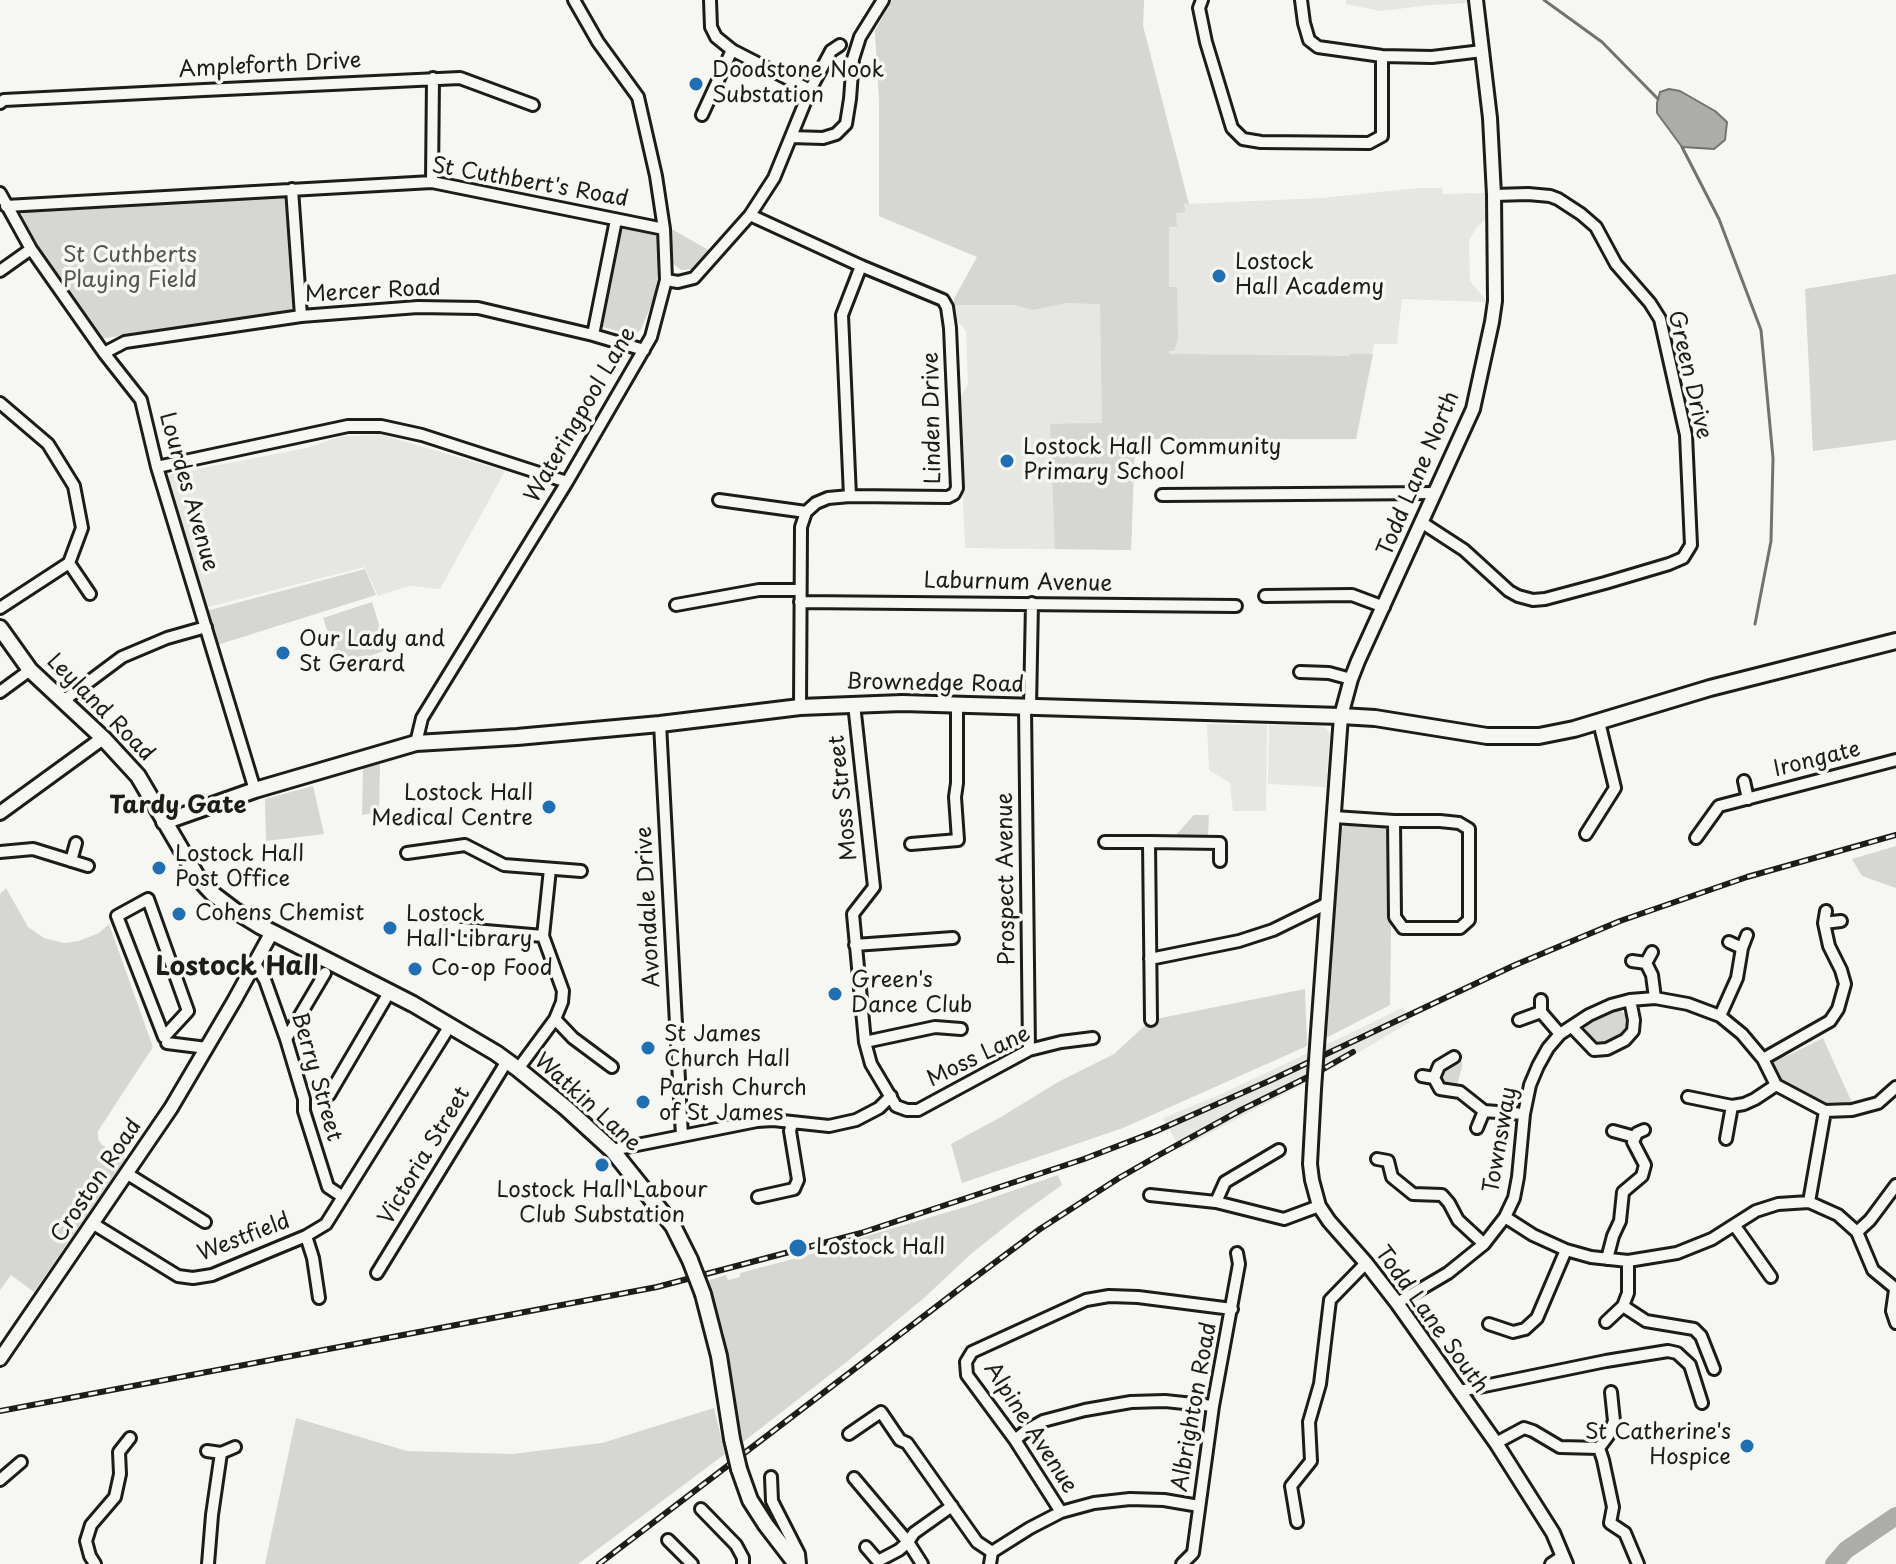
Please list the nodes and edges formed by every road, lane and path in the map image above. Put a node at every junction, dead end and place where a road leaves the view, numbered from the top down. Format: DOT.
graph roads {
  1 [pos="574,0"];
  2 [pos="710,0"];
  3 [pos="883,0"];
  4 [pos="1202,0"];
  5 [pos="1301,0"];
  6 [pos="1476,0"];
  7 [pos="840,45"];
  8 [pos="732,50"];
  9 [pos="1482,51"];
  10 [pos="1382,56"];
  11 [pos="433,78"];
  12 [pos="810,90"];
  13 [pos="2,101"];
  14 [pos="533,105"];
  15 [pos="702,115"];
  16 [pos="791,137"];
  17 [pos="432,182"];
  18 [pos="292,189"];
  19 [pos="0,193"];
  20 [pos="1494,195"];
  21 [pos="6,206"];
  22 [pos="750,215"];
  23 [pos="616,220"];
  24 [pos="664,229"];
  25 [pos="31,249"];
  26 [pos="861,266"];
  27 [pos="0,271"];
  28 [pos="666,280"];
  29 [pos="301,316"];
  30 [pos="593,335"];
  31 [pos="644,350"];
  32 [pos="104,353"];
  33 [pos="0,403"];
  34 [pos="157,467"];
  35 [pos="567,482"];
  36 [pos="1435,493"];
  37 [pos="1162,495"];
  38 [pos="850,496"];
  39 [pos="719,500"];
  40 [pos="806,512"];
  41 [pos="1421,522"];
  42 [pos="69,563"];
  43 [pos="90,594"];
  44 [pos="800,596"];
  45 [pos="1265,596"];
  46 [pos="1032,603"];
  47 [pos="676,605"];
  48 [pos="1236,606"];
  49 [pos="1384,607"];
  50 [pos="0,608"];
  51 [pos="206,627"];
  52 [pos="0,628"];
  53 [pos="1896,641"];
  54 [pos="30,670"];
  55 [pos="1300,672"];
  56 [pos="1351,679"];
  57 [pos="0,692"];
  58 [pos="63,701"];
  59 [pos="854,704"];
  60 [pos="957,704"];
  61 [pos="800,707"];
  62 [pos="1027,707"];
  63 [pos="1341,716"];
  64 [pos="1599,722"];
  65 [pos="660,724"];
  66 [pos="103,738"];
  67 [pos="416,743"];
  68 [pos="1896,760"];
  69 [pos="1744,781"];
  70 [pos="255,790"];
  71 [pos="1748,799"];
  72 [pos="0,813"];
  73 [pos="1334,817"];
  74 [pos="1394,821"];
  75 [pos="164,822"];
  76 [pos="1586,834"];
  77 [pos="1696,838"];
  78 [pos="1105,842"];
  79 [pos="1149,842"];
  80 [pos="76,843"];
  81 [pos="911,844"];
  82 [pos="0,852"];
  83 [pos="407,853"];
  84 [pos="71,861"];
  85 [pos="1220,861"];
  86 [pos="88,866"];
  87 [pos="550,869"];
  88 [pos="581,871"];
  89 [pos="1326,904"];
  90 [pos="1826,911"];
  91 [pos="117,916"];
  92 [pos="1841,921"];
  93 [pos="1824,923"];
  94 [pos="451,928"];
  95 [pos="272,932"];
  96 [pos="1747,935"];
  97 [pos="543,936"];
  98 [pos="953,938"];
  99 [pos="1729,942"];
  100 [pos="855,945"];
  101 [pos="1742,948"];
  102 [pos="1652,952"];
  103 [pos="1150,959"];
  104 [pos="1632,961"];
  105 [pos="1646,963"];
  106 [pos="255,964"];
  107 [pos="325,973"];
  108 [pos="390,991"];
  109 [pos="1655,998"];
  110 [pos="1541,1000"];
  111 [pos="1630,1000"];
  112 [pos="1541,1012"];
  113 [pos="1720,1016"];
  114 [pos="555,1019"];
  115 [pos="1151,1020"];
  116 [pos="1519,1020"];
  117 [pos="1572,1027"];
  118 [pos="961,1029"];
  119 [pos="446,1032"];
  120 [pos="1560,1034"];
  121 [pos="1093,1038"];
  122 [pos="286,1039"];
  123 [pos="865,1042"];
  124 [pos="167,1043"];
  125 [pos="207,1048"];
  126 [pos="1029,1050"];
  127 [pos="1454,1057"];
  128 [pos="1763,1059"];
  129 [pos="512,1065"];
  130 [pos="612,1067"];
  131 [pos="1422,1076"];
  132 [pos="1434,1078"];
  133 [pos="1776,1085"];
  134 [pos="1896,1087"];
  135 [pos="329,1095"];
  136 [pos="891,1096"];
  137 [pos="1688,1097"];
  138 [pos="1732,1106"];
  139 [pos="1484,1111"];
  140 [pos="1825,1111"];
  141 [pos="1524,1114"];
  142 [pos="792,1123"];
  143 [pos="1477,1128"];
  144 [pos="1613,1131"];
  145 [pos="682,1136"];
  146 [pos="1726,1139"];
  147 [pos="612,1150"];
  148 [pos="1279,1150"];
  149 [pos="1377,1159"];
  150 [pos="126,1173"];
  151 [pos="1896,1185"];
  152 [pos="1150,1195"];
  153 [pos="343,1197"];
  154 [pos="758,1197"];
  155 [pos="1216,1202"];
  156 [pos="1809,1202"];
  157 [pos="1319,1206"];
  158 [pos="1505,1217"];
  159 [pos="205,1222"];
  160 [pos="92,1223"];
  161 [pos="1735,1226"];
  162 [pos="1857,1232"];
  163 [pos="306,1236"];
  164 [pos="1484,1244"];
  165 [pos="1566,1250"];
  166 [pos="1237,1253"];
  167 [pos="1607,1259"];
  168 [pos="1628,1261"];
  169 [pos="1366,1263"];
  170 [pos="377,1273"];
  171 [pos="1771,1277"];
  172 [pos="1896,1289"];
  173 [pos="319,1298"];
  174 [pos="1397,1303"];
  175 [pos="1623,1306"];
  176 [pos="1232,1309"];
  177 [pos="1606,1322"];
  178 [pos="1896,1323"];
  179 [pos="1489,1324"];
  180 [pos="0,1359"];
  181 [pos="1714,1369"];
  182 [pos="1460,1391"];
  183 [pos="1611,1392"];
  184 [pos="1702,1403"];
  185 [pos="1213,1406"];
  186 [pos="849,1434"];
  187 [pos="130,1438"];
  188 [pos="1015,1440"];
  189 [pos="1496,1443"];
  190 [pos="235,1447"];
  191 [pos="1599,1448"];
  192 [pos="207,1451"];
  193 [pos="105,1452"];
  194 [pos="119,1452"];
  195 [pos="221,1453"];
  196 [pos="21,1462"];
  197 [pos="3,1473"];
  198 [pos="771,1477"];
  199 [pos="854,1478"];
  200 [pos="952,1506"];
  201 [pos="1199,1506"];
  202 [pos="701,1509"];
  203 [pos="1061,1512"];
  204 [pos="1297,1522"];
  205 [pos="668,1540"];
  206 [pos="908,1542"];
  207 [pos="866,1547"];
  208 [pos="992,1552"];
  209 [pos="1564,1560"];
  210 [pos="95,1564"];
  211 [pos="208,1564"];
  212 [pos="692,1564"];
  213 [pos="743,1564"];
  214 [pos="798,1564"];
  215 [pos="922,1564"];
  216 [pos="990,1564"];
  217 [pos="1182,1564"];
  218 [pos="1551,1564"];
  219 [pos="1638,1564"];
  1 -- 24 [label="street, Wateringpool Lane"];
  2 -- 8 [label="street"];
  3 -- 16 [label="street"];
  4 -- 10 [label="street"];
  5 -- 10 [label="street"];
  6 -- 9 [label="street, Todd Lane North"];
  7 -- 12 [label="street"];
  8 -- 12 [label="street"];
  8 -- 15 [label="street"];
  9 -- 10 [label="street"];
  9 -- 20 [label="street, Todd Lane North"];
  11 -- 13 [label="street, Ampleforth Drive"];
  11 -- 14 [label="street, Ampleforth Drive"];
  11 -- 17 [label="street"];
  12 -- 16 [label="street"];
  16 -- 22 [label="street"];
  17 -- 18 [label="street, St Cuthbert's Road"];
  17 -- 23 [label="street, St Cuthbert's Road"];
  18 -- 21 [label="street, St Cuthbert's Road"];
  18 -- 29 [label="street"];
  19 -- 21 [label="street, Lourdes Avenue"];
  20 -- 36 [label="street, Todd Lane North"];
  20 -- 41 [label="street, Green Drive"];
  21 -- 25 [label="street, Lourdes Avenue"];
  22 -- 26 [label="street, Linden Drive"];
  22 -- 28 [label="street"];
  23 -- 24 [label="street, St Cuthbert's Road"];
  23 -- 30 [label="street, Wateringpool Lane"];
  24 -- 28 [label="street, Wateringpool Lane"];
  25 -- 27 [label="street"];
  25 -- 32 [label="street, Lourdes Avenue"];
  26 -- 38 [label="street"];
  26 -- 38 [label="street, Linden Drive"];
  28 -- 31 [label="street, Wateringpool Lane"];
  29 -- 30 [label="street, Mercer Road"];
  29 -- 32 [label="street, Mercer Road"];
  30 -- 31 [label="street, Mercer Road"];
  31 -- 35 [label="street, Wateringpool Lane"];
  32 -- 34 [label="street, Lourdes Avenue"];
  33 -- 42 [label="street"];
  34 -- 35 [label="street"];
  34 -- 51 [label="street, Lourdes Avenue"];
  35 -- 67 [label="street, Wateringpool Lane"];
  36 -- 37 [label="street"];
  36 -- 41 [label="street, Todd Lane North"];
  38 -- 40 [label="street, Linden Drive"];
  39 -- 40 [label="street"];
  40 -- 44 [label="street"];
  41 -- 49 [label="street, Todd Lane North"];
  42 -- 43 [label="street"];
  42 -- 50 [label="street"];
  44 -- 46 [label="street, Laburnum Avenue"];
  44 -- 47 [label="street, Laburnum Avenue"];
  44 -- 61 [label="street"];
  45 -- 49 [label="street"];
  46 -- 48 [label="street, Laburnum Avenue"];
  46 -- 62 [label="street, Prospect Avenue"];
  49 -- 56 [label="street, Todd Lane North"];
  51 -- 58 [label="street"];
  51 -- 70 [label="street, Lourdes Avenue"];
  52 -- 54 [label="main road, Leyland Road"];
  53 -- 64 [label="main road, Brownedge Road"];
  54 -- 57 [label="street"];
  54 -- 58 [label="main road, Leyland Road"];
  55 -- 56 [label="street"];
  56 -- 63 [label="street, Todd Lane North"];
  58 -- 66 [label="main road, Leyland Road"];
  59 -- 60 [label="main road, Brownedge Road"];
  59 -- 61 [label="main road, Brownedge Road"];
  59 -- 100 [label="street, Moss Street"];
  60 -- 62 [label="main road, Brownedge Road"];
  60 -- 81 [label="street"];
  61 -- 65 [label="main road, Brownedge Road"];
  62 -- 63 [label="main road, Brownedge Road"];
  62 -- 126 [label="street, Prospect Avenue"];
  63 -- 64 [label="main road, Brownedge Road"];
  63 -- 73 [label="street"];
  64 -- 76 [label="street"];
  65 -- 67 [label="main road, Brownedge Road"];
  65 -- 145 [label="street, Avondale Drive"];
  66 -- 72 [label="street"];
  66 -- 75 [label="main road, Leyland Road"];
  67 -- 70 [label="main road, Brownedge Road"];
  68 -- 71 [label="street, Irongate"];
  69 -- 71 [label="street, Irongate"];
  70 -- 75 [label="main road, Brownedge Road"];
  71 -- 77 [label="street, Irongate"];
  73 -- 74 [label="street"];
  73 -- 89 [label="street"];
  74 -- 74 [label="street"];
  75 -- 95 [label="main road, Watkin Lane"];
  78 -- 79 [label="street"];
  79 -- 85 [label="street"];
  79 -- 103 [label="street"];
  80 -- 84 [label="street"];
  82 -- 84 [label="street"];
  83 -- 87 [label="street"];
  84 -- 86 [label="street"];
  87 -- 88 [label="street"];
  87 -- 97 [label="street"];
  89 -- 103 [label="street"];
  89 -- 157 [label="street, Todd Lane South, bridge"];
  90 -- 93 [label="street"];
  91 -- 91 [label="street"];
  92 -- 93 [label="street"];
  93 -- 128 [label="street"];
  94 -- 97 [label="street"];
  95 -- 106 [label="street, Croston Road"];
  95 -- 108 [label="main road, Watkin Lane"];
  96 -- 101 [label="street"];
  97 -- 114 [label="street"];
  98 -- 100 [label="street"];
  99 -- 101 [label="street"];
  100 -- 123 [label="street"];
  101 -- 113 [label="street"];
  102 -- 105 [label="street"];
  103 -- 115 [label="street"];
  104 -- 105 [label="street"];
  105 -- 109 [label="street"];
  106 -- 122 [label="street, Berry Street"];
  106 -- 125 [label="street, Croston Road"];
  107 -- 122 [label="street"];
  108 -- 129 [label="main road, Watkin Lane"];
  108 -- 135 [label="street"];
  109 -- 111 [label="street, Townsway"];
  109 -- 113 [label="street, Townsway"];
  110 -- 112 [label="street"];
  111 -- 117 [label="street, Townsway"];
  111 -- 117 [label="street"];
  112 -- 116 [label="street"];
  112 -- 120 [label="street"];
  113 -- 128 [label="street, Townsway"];
  114 -- 129 [label="street, Victoria Street"];
  114 -- 130 [label="street"];
  117 -- 120 [label="street, Townsway"];
  118 -- 123 [label="street"];
  119 -- 153 [label="street"];
  120 -- 141 [label="street, Townsway"];
  121 -- 126 [label="street, Moss Lane"];
  122 -- 153 [label="street, Berry Street"];
  123 -- 136 [label="street"];
  124 -- 125 [label="street"];
  125 -- 150 [label="street, Croston Road"];
  126 -- 136 [label="street, Moss Lane"];
  127 -- 132 [label="street"];
  128 -- 133 [label="street, Townsway"];
  129 -- 147 [label="main road, Watkin Lane"];
  129 -- 170 [label="street, Victoria Street"];
  131 -- 132 [label="street"];
  132 -- 139 [label="street"];
  133 -- 138 [label="street"];
  133 -- 140 [label="street"];
  134 -- 140 [label="street"];
  136 -- 142 [label="street"];
  137 -- 138 [label="street"];
  138 -- 146 [label="street"];
  139 -- 141 [label="street"];
  139 -- 143 [label="street"];
  140 -- 156 [label="street"];
  141 -- 158 [label="street, Townsway"];
  142 -- 145 [label="street"];
  142 -- 154 [label="street"];
  144 -- 167 [label="street"];
  145 -- 147 [label="street"];
  147 -- 214 [label="main road, Watkin Lane, bridge"];
  148 -- 155 [label="street"];
  149 -- 164 [label="street"];
  150 -- 159 [label="street"];
  150 -- 160 [label="street, Croston Road"];
  151 -- 162 [label="street"];
  152 -- 155 [label="street"];
  153 -- 163 [label="street, Westfield"];
  155 -- 157 [label="street"];
  156 -- 161 [label="street"];
  156 -- 162 [label="street"];
  157 -- 169 [label="street, Todd Lane South"];
  158 -- 164 [label="street, Townsway"];
  158 -- 165 [label="street"];
  160 -- 163 [label="street, Westfield"];
  160 -- 180 [label="street, Croston Road"];
  161 -- 168 [label="street"];
  161 -- 171 [label="street"];
  162 -- 172 [label="street"];
  163 -- 173 [label="street"];
  164 -- 174 [label="street, Townsway"];
  165 -- 167 [label="street"];
  165 -- 179 [label="street"];
  166 -- 176 [label="street, Albrighton Road"];
  167 -- 168 [label="street"];
  168 -- 175 [label="street"];
  169 -- 174 [label="street, Todd Lane South"];
  169 -- 204 [label="street"];
  172 -- 178 [label="street"];
  174 -- 182 [label="street, Todd Lane South"];
  175 -- 177 [label="street"];
  175 -- 181 [label="street"];
  176 -- 185 [label="street, Albrighton Road"];
  176 -- 188 [label="street, Alpine Avenue"];
  182 -- 184 [label="street"];
  182 -- 189 [label="street, Todd Lane South"];
  183 -- 191 [label="street"];
  185 -- 188 [label="street"];
  185 -- 201 [label="street, Albrighton Road"];
  186 -- 200 [label="street"];
  187 -- 194 [label="street"];
  188 -- 203 [label="street, Alpine Avenue"];
  189 -- 191 [label="street"];
  189 -- 209 [label="street, Todd Lane South"];
  190 -- 195 [label="street"];
  191 -- 219 [label="street"];
  192 -- 195 [label="street"];
  193 -- 194 [label="street"];
  194 -- 210 [label="street"];
  195 -- 211 [label="street"];
  196 -- 197 [label="street"];
  198 -- 214 [label="street, Watkin Lane"];
  199 -- 206 [label="street"];
  200 -- 206 [label="street"];
  200 -- 208 [label="street"];
  201 -- 203 [label="street"];
  201 -- 217 [label="street, Albrighton Road"];
  202 -- 213 [label="street"];
  203 -- 208 [label="street"];
  205 -- 212 [label="street"];
  206 -- 207 [label="street"];
  206 -- 215 [label="street"];
  208 -- 216 [label="street"];
  209 -- 218 [label="street"];
}
